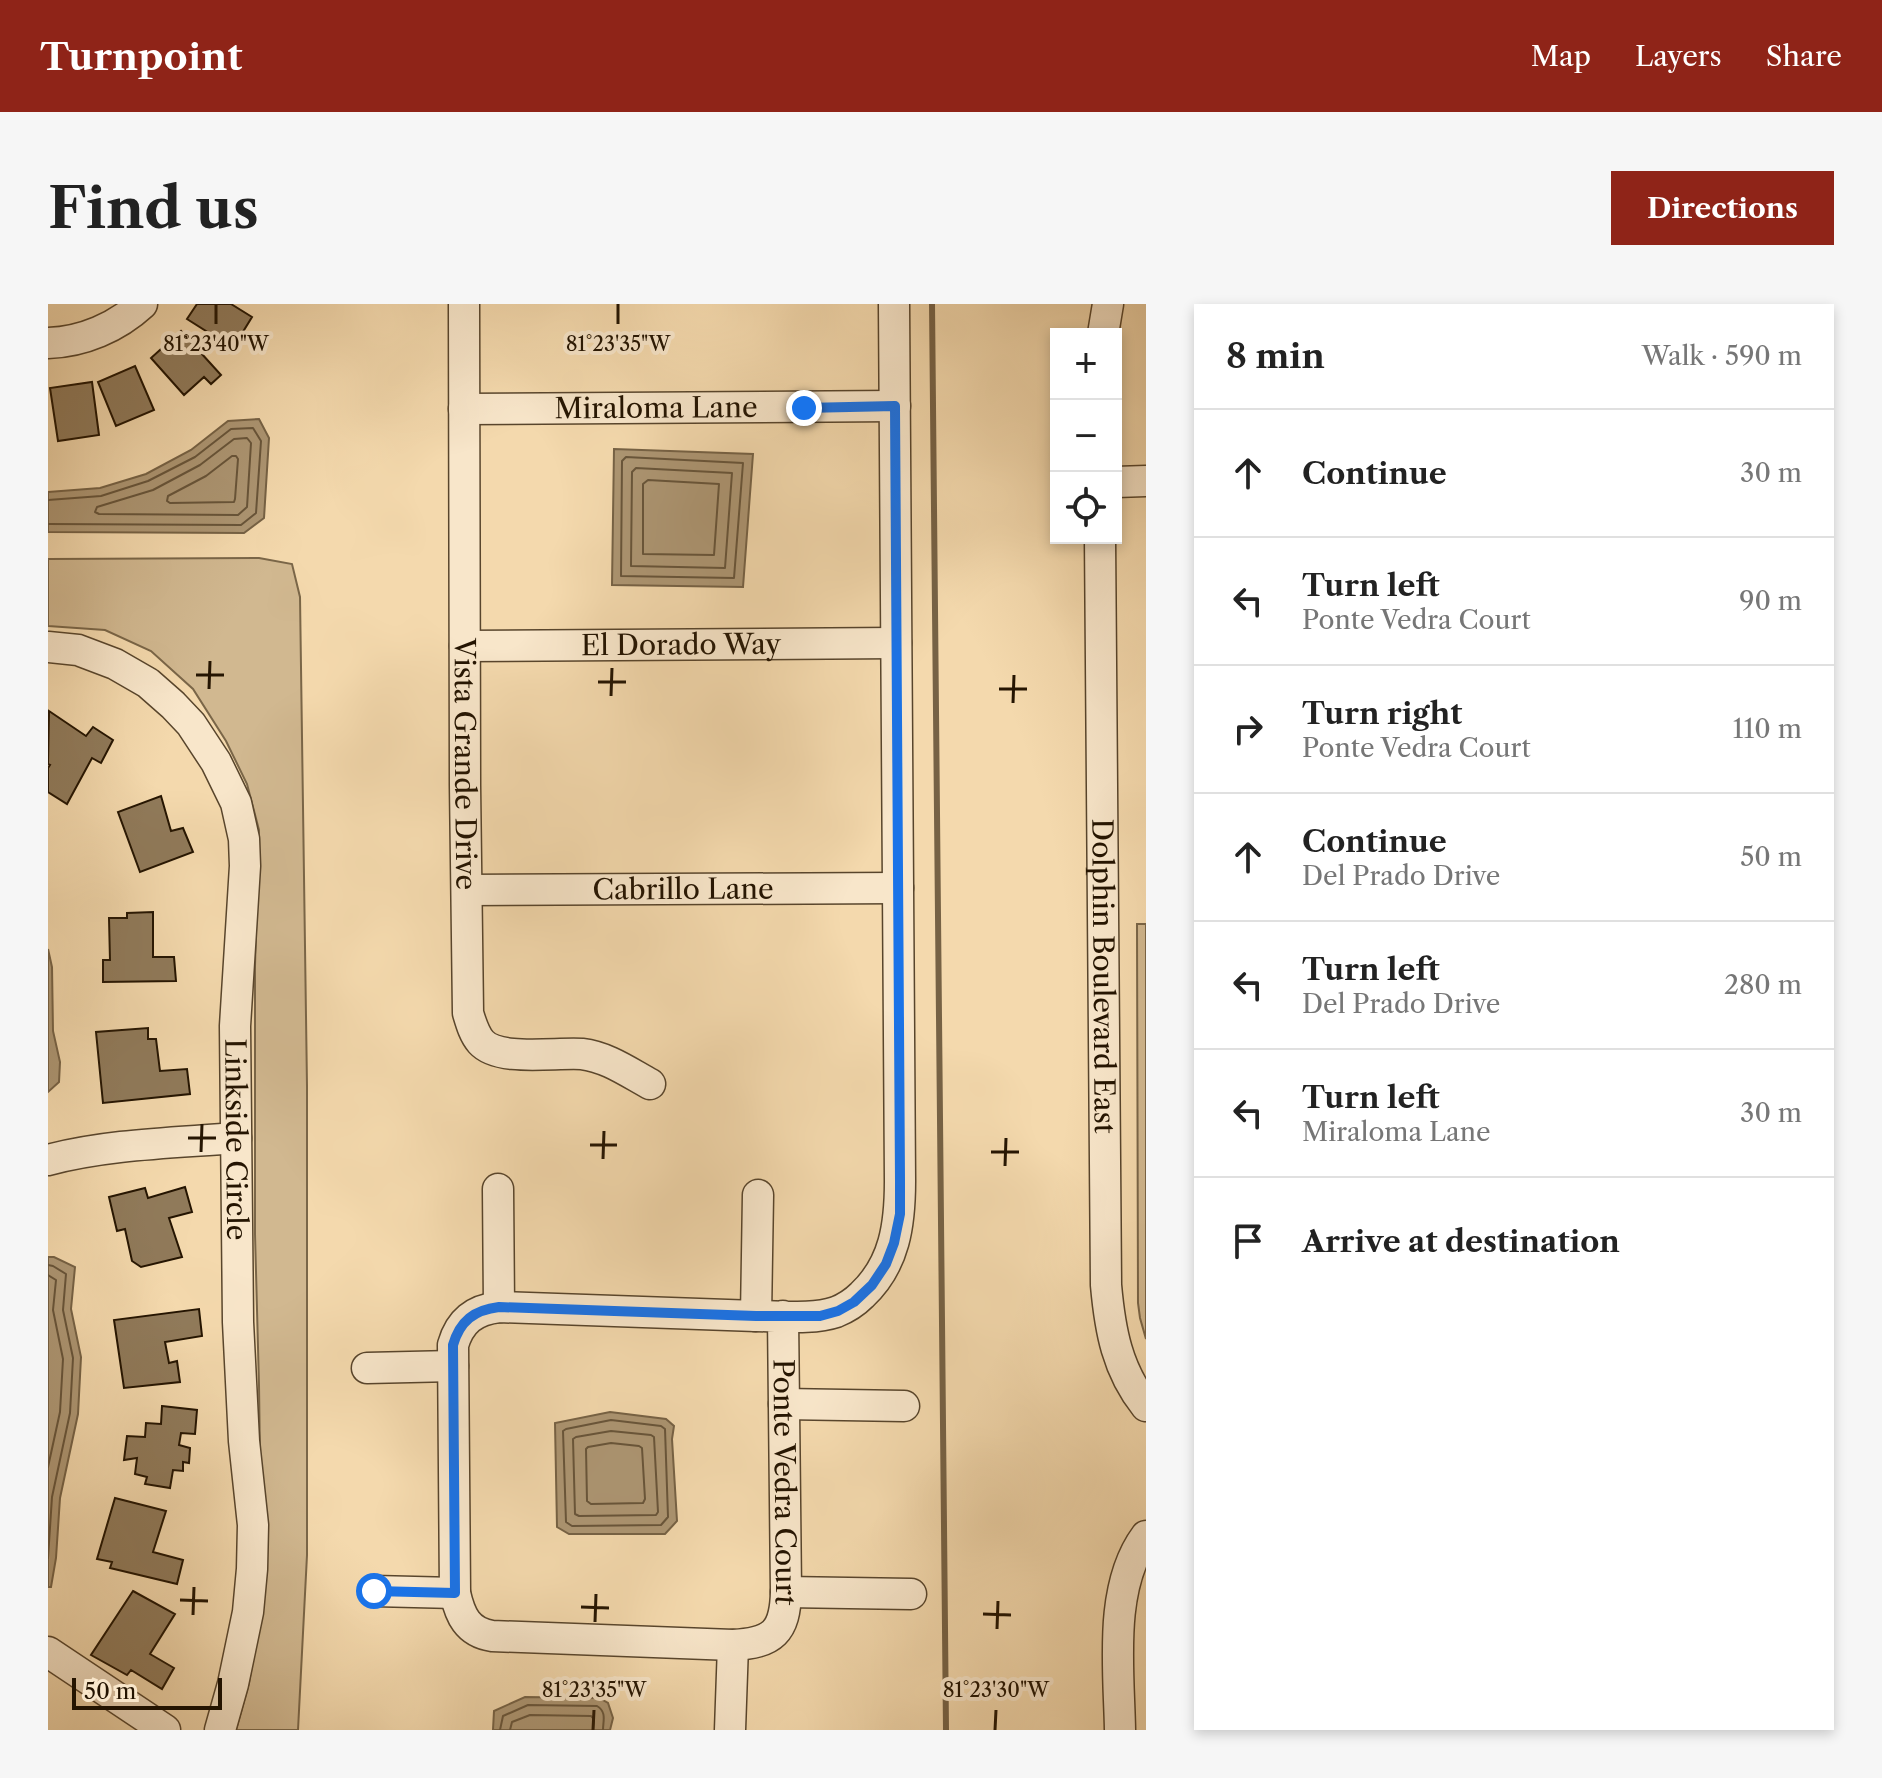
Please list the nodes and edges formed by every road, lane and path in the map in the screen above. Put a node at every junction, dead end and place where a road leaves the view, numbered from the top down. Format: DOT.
graph roads {
  1 [pos="142,304"];
  2 [pos="464,304"];
  3 [pos="894,304"];
  4 [pos="1108,304"];
  5 [pos="1104,328"];
  6 [pos="48,343"];
  7 [pos="895,406"];
  8 [pos="464,409"];
  9 [pos="1146,481"];
  10 [pos="1122,482"];
  11 [pos="1100,544"];
  12 [pos="896,643"];
  13 [pos="465,646"];
  14 [pos="48,647"];
  15 [pos="898,888"];
  16 [pos="467,890"];
  17 [pos="650,1084"];
  18 [pos="236,1138"];
  19 [pos="48,1160"];
  20 [pos="498,1189"];
  21 [pos="758,1195"];
  22 [pos="499,1307"];
  23 [pos="769,1316"];
  24 [pos="453,1366"];
  25 [pos="367,1368"];
  26 [pos="784,1404"];
  27 [pos="904,1406"];
  28 [pos="1146,1406"];
  29 [pos="1146,1536"];
  30 [pos="374,1591"];
  31 [pos="786,1592"];
  32 [pos="455,1593"];
  33 [pos="911,1594"];
  34 [pos="733,1645"];
  35 [pos="48,1652"];
  36 [pos="165,1730"];
  37 [pos="220,1730"];
  38 [pos="730,1730"];
  39 [pos="1120,1730"];
  1 -- 6 [label="street"];
  2 -- 8 [label="street, Vista Grande Drive"];
  3 -- 7 [label="street"];
  4 -- 5 [label="street"];
  7 -- 8 [label="street, Miraloma Lane"];
  7 -- 12 [label="street"];
  8 -- 13 [label="street, Vista Grande Drive"];
  9 -- 10 [label="street"];
  11 -- 28 [label="street, Dolphin Boulevard East"];
  12 -- 13 [label="street, El Dorado Way"];
  12 -- 15 [label="street"];
  13 -- 16 [label="street, Vista Grande Drive"];
  14 -- 18 [label="street, Linkside Circle"];
  15 -- 16 [label="street, Cabrillo Lane"];
  15 -- 23 [label="street"];
  16 -- 17 [label="street, Vista Grande Drive"];
  18 -- 19 [label="street"];
  18 -- 37 [label="street, Linkside Circle"];
  20 -- 22 [label="street"];
  21 -- 23 [label="street"];
  22 -- 23 [label="street, Ponte Vedra Court"];
  22 -- 24 [label="street, Ponte Vedra Court"];
  23 -- 26 [label="street, Ponte Vedra Court"];
  24 -- 25 [label="street"];
  24 -- 32 [label="street, Ponte Vedra Court"];
  26 -- 27 [label="street"];
  26 -- 31 [label="street, Ponte Vedra Court"];
  29 -- 39 [label="street"];
  30 -- 32 [label="street"];
  31 -- 33 [label="street"];
  31 -- 34 [label="street, Ponte Vedra Court"];
  32 -- 34 [label="street, Ponte Vedra Court"];
  34 -- 38 [label="street"];
  35 -- 36 [label="street"];
}
